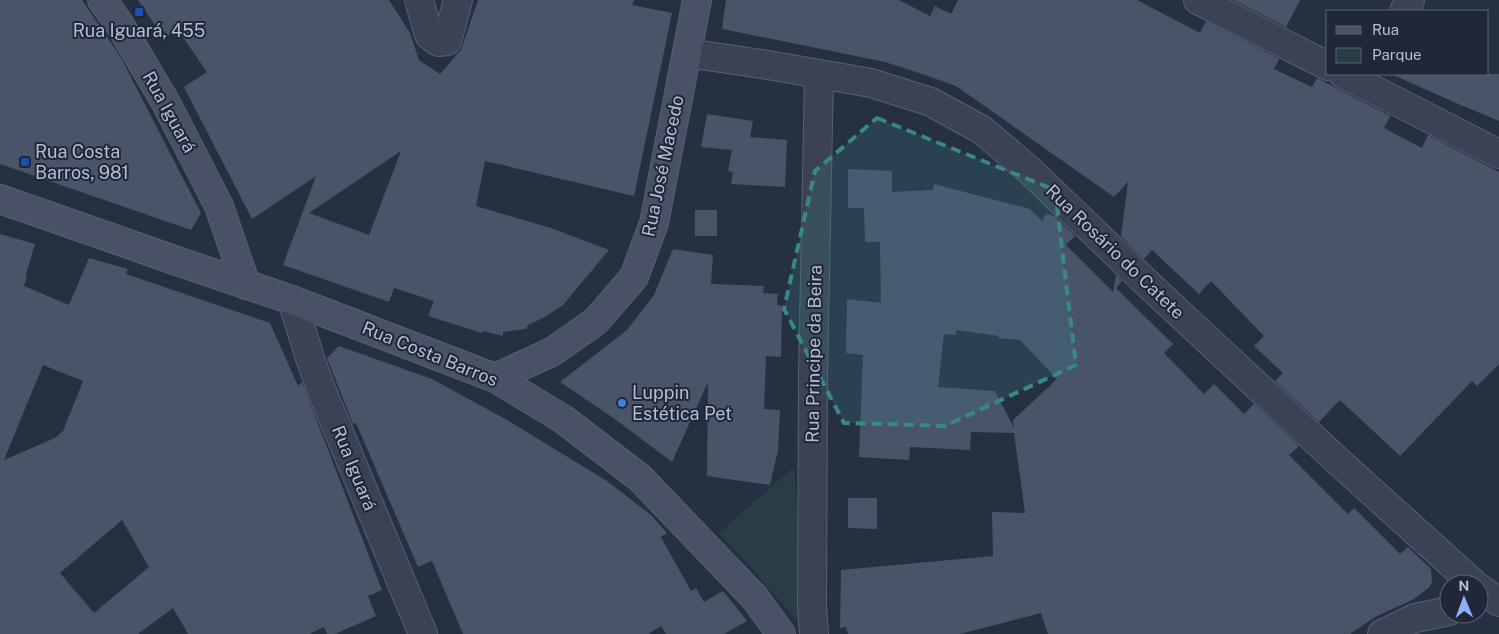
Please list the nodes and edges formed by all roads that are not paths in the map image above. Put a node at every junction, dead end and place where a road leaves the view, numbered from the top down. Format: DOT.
graph roads {
  1 [pos="102,0"];
  2 [pos="419,0"];
  3 [pos="458,0"];
  4 [pos="697,0"];
  5 [pos="1198,0"];
  6 [pos="687,53"];
  7 [pos="1326,65"];
  8 [pos="819,74"];
  9 [pos="1359,77"];
  10 [pos="1499,154"];
  11 [pos="0,198"];
  12 [pos="246,285"];
  13 [pos="292,300"];
  14 [pos="494,378"];
  15 [pos="1462,574"];
  16 [pos="1439,613"];
  17 [pos="423,634"];
  18 [pos="781,634"];
  19 [pos="814,634"];
  20 [pos="1382,634"];
  1 -- 12 [label="main road, Rua Iguará"];
  2 -- 3 [label="street"];
  4 -- 6 [label="main road, Rua José Macedo"];
  5 -- 7 [label="street"];
  6 -- 8 [label="street, Rua Rosário do Catete"];
  6 -- 14 [label="main road, Rua José Macedo"];
  8 -- 15 [label="street, Rua Rosário do Catete"];
  8 -- 19 [label="street, Rua Principe da Beira"];
  9 -- 10 [label="street"];
  11 -- 12 [label="main road, Rua Costa Barros"];
  12 -- 13 [label="main road, Rua Costa Barros"];
  13 -- 14 [label="main road, Rua Costa Barros"];
  13 -- 17 [label="street, Rua Iguará"];
  14 -- 18 [label="main road, Rua Costa Barros"];
  16 -- 20 [label="street"];
}
